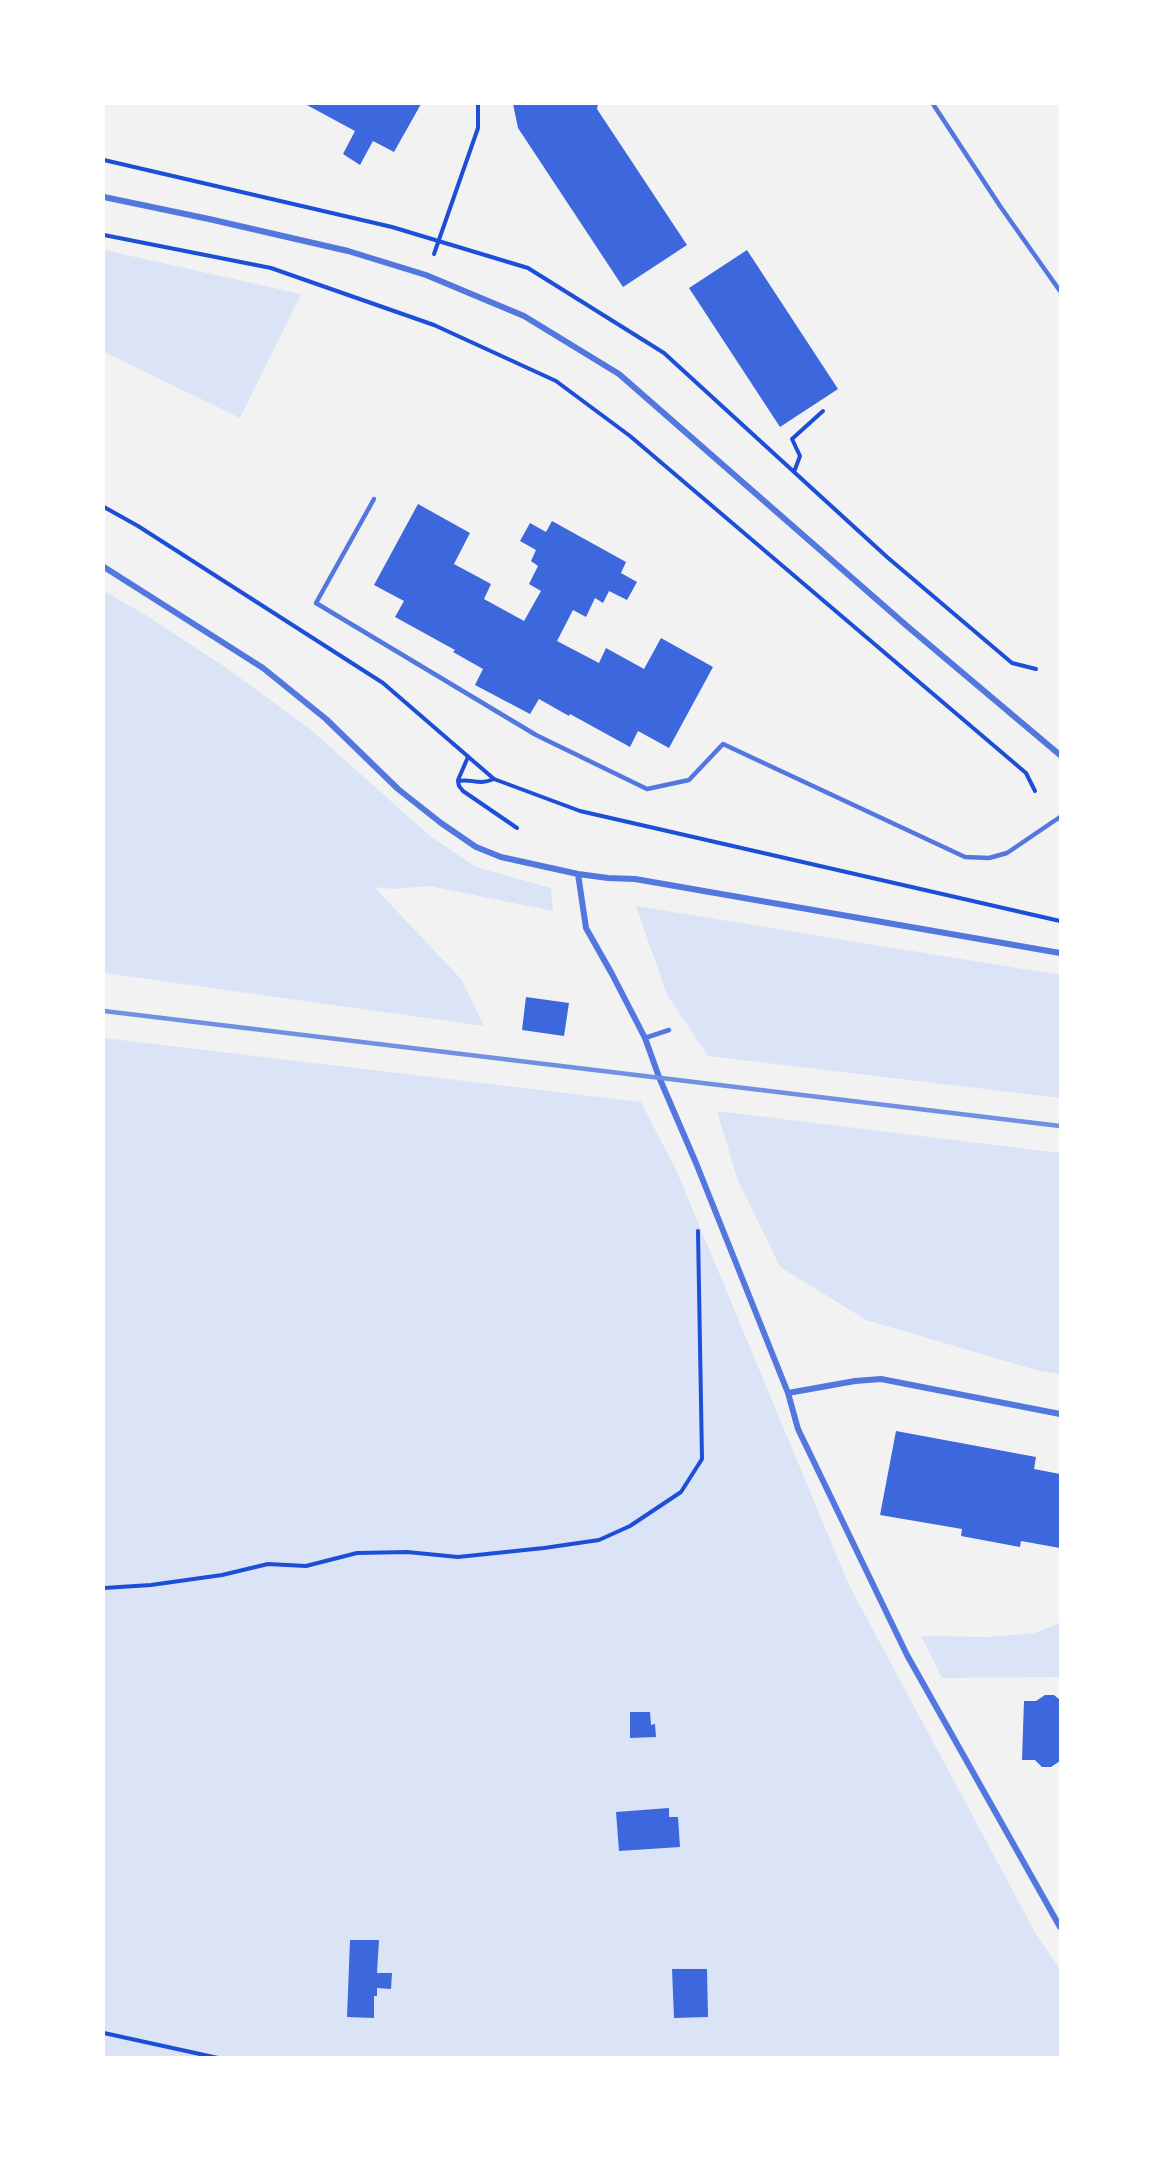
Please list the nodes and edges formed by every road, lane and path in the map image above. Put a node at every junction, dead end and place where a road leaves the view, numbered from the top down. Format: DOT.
graph roads {
  1 [pos="478,104"];
  2 [pos="933,104"];
  3 [pos="104,196"];
  4 [pos="104,235"];
  5 [pos="426,275"];
  6 [pos="1060,291"];
  7 [pos="823,411"];
  8 [pos="794,472"];
  9 [pos="374,499"];
  10 [pos="104,507"];
  11 [pos="104,567"];
  12 [pos="1060,755"];
  13 [pos="468,757"];
  14 [pos="494,779"];
  15 [pos="458,781"];
  16 [pos="1035,791"];
  17 [pos="1060,817"];
  18 [pos="517,828"];
  19 [pos="578,874"];
  20 [pos="1060,921"];
  21 [pos="1060,953"];
  22 [pos="669,1030"];
  23 [pos="645,1038"];
  24 [pos="698,1230"];
  25 [pos="788,1393"];
  26 [pos="1060,1414"];
  27 [pos="104,1588"];
  28 [pos="1060,1927"];
  29 [pos="104,2033"];
  30 [pos="218,2058"];
  1 -- 5 [label="path"];
  2 -- 6 [label="lane"];
  3 -- 5 [label="street"];
  4 -- 16 [label="path"];
  5 -- 12 [label="street"];
  7 -- 8 [label="path"];
  9 -- 17 [label="lane"];
  10 -- 13 [label="path"];
  11 -- 19 [label="street"];
  13 -- 14 [label="path"];
  13 -- 15 [label="path"];
  14 -- 15 [label="path"];
  14 -- 20 [label="path"];
  15 -- 18 [label="path"];
  19 -- 21 [label="street"];
  19 -- 23 [label="street"];
  22 -- 23 [label="lane"];
  23 -- 25 [label="street"];
  24 -- 27 [label="path"];
  25 -- 26 [label="street"];
  25 -- 28 [label="street"];
  29 -- 30 [label="path"];
}
